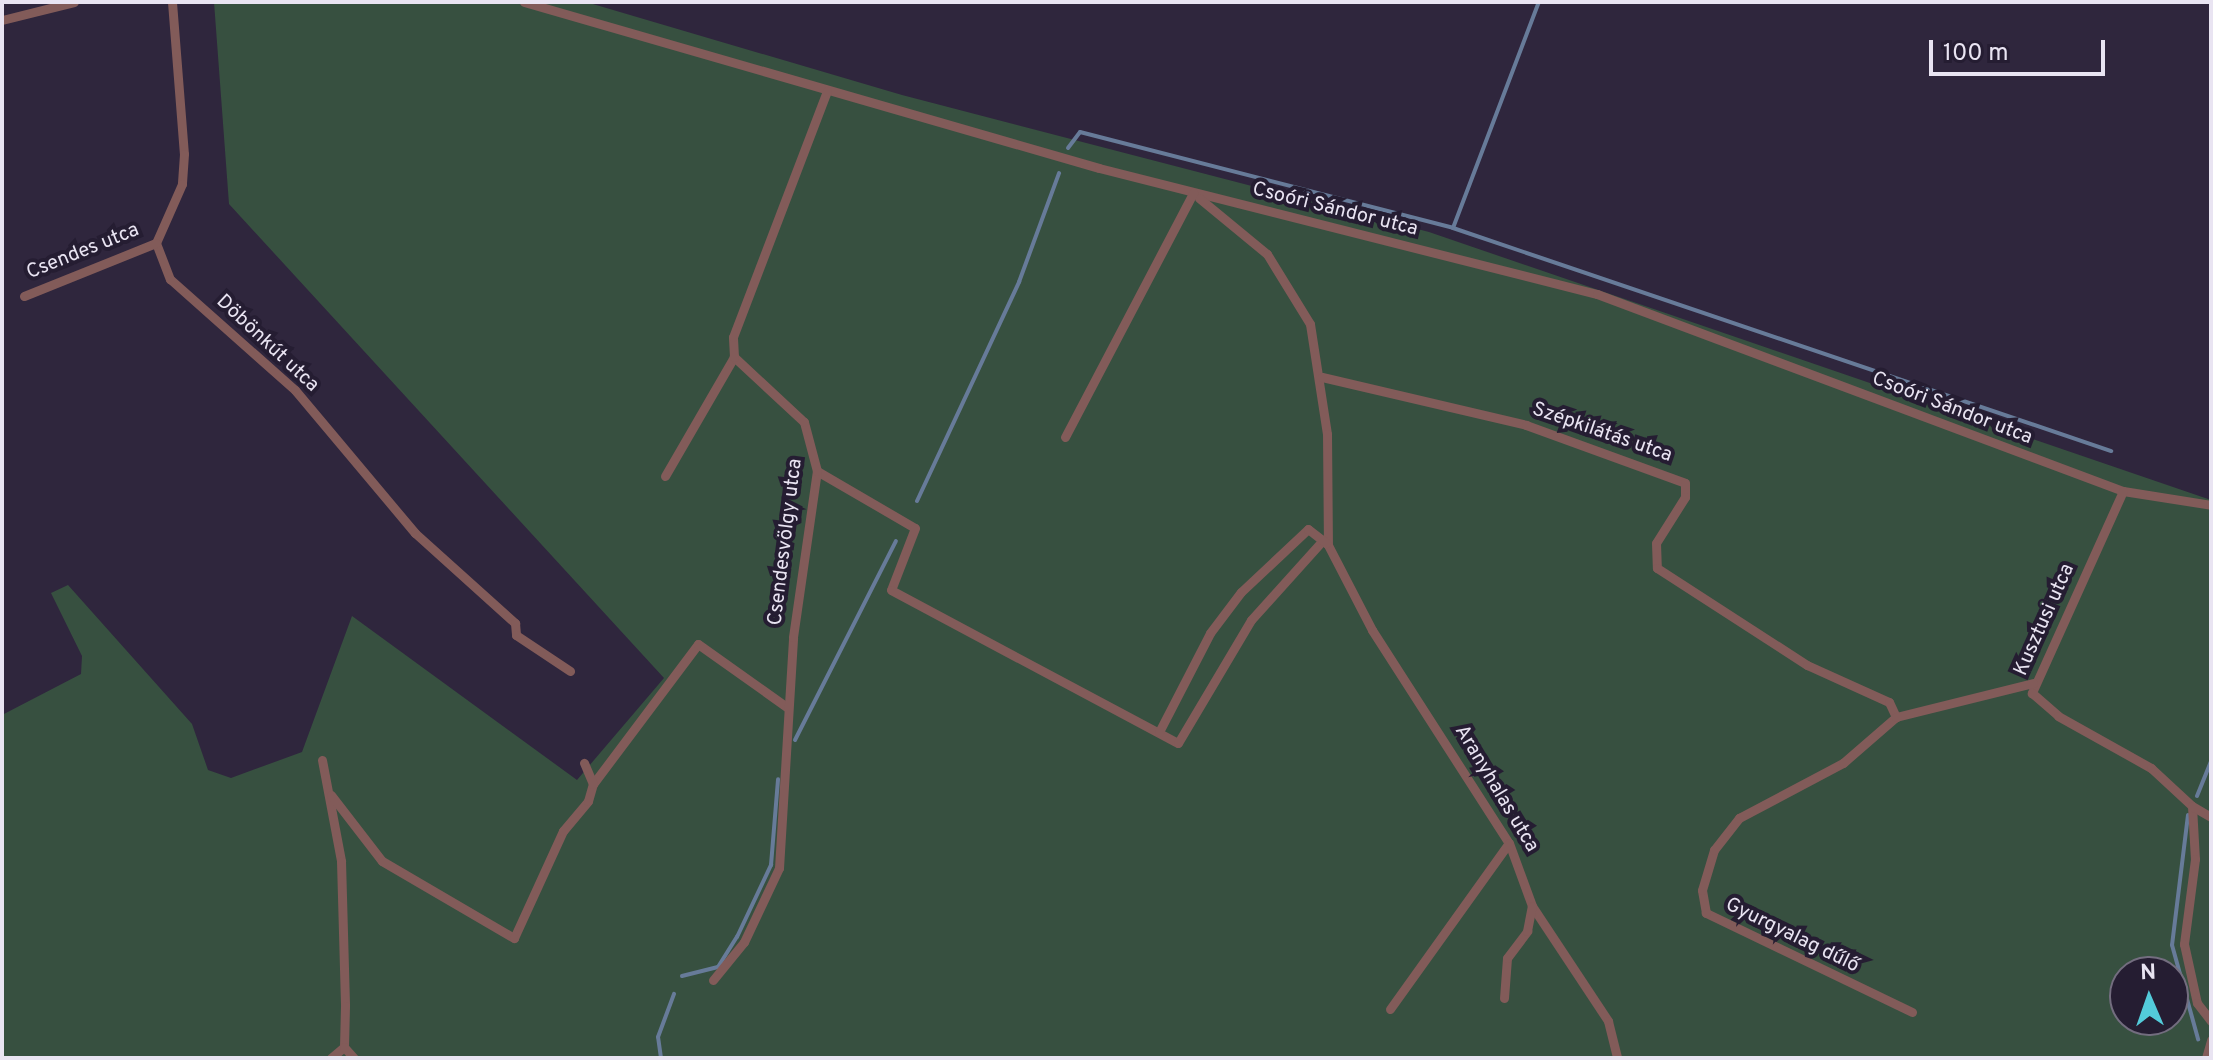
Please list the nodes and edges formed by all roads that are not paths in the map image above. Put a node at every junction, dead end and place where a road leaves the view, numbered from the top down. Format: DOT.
graph roads {
  1 [pos="74,2"];
  2 [pos="172,2"];
  3 [pos="524,2"];
  4 [pos="2,20"];
  5 [pos="827,91"];
  6 [pos="1193,193"];
  7 [pos="156,243"];
  8 [pos="24,296"];
  9 [pos="734,357"];
  10 [pos="1322,377"];
  11 [pos="1065,437"];
  12 [pos="817,471"];
  13 [pos="665,476"];
  14 [pos="2123,491"];
  15 [pos="2211,505"];
  16 [pos="1326,543"];
  17 [pos="570,671"];
  18 [pos="2033,683"];
  19 [pos="788,708"];
  20 [pos="1896,717"];
  21 [pos="1159,732"];
  22 [pos="322,760"];
  23 [pos="584,763"];
  24 [pos="593,784"];
  25 [pos="331,795"];
  26 [pos="2192,806"];
  27 [pos="2211,817"];
  28 [pos="1509,843"];
  29 [pos="1532,906"];
  30 [pos="713,980"];
  31 [pos="1504,998"];
  32 [pos="1390,1009"];
  33 [pos="1912,1012"];
  34 [pos="2208,1019"];
  35 [pos="2211,1040"];
  36 [pos="344,1047"];
  37 [pos="331,1058"];
  38 [pos="354,1058"];
  39 [pos="1617,1058"];
  40 [pos="2206,1058"];
  1 -- 4 [label="street"];
  2 -- 7 [label="street"];
  3 -- 5 [label="street, Csoóri Sándor utca"];
  5 -- 6 [label="street, Csoóri Sándor utca"];
  5 -- 9 [label="street"];
  6 -- 10 [label="street, Aranyhalas utca"];
  6 -- 11 [label="street"];
  6 -- 14 [label="street, Csoóri Sándor utca"];
  7 -- 8 [label="street, Csendes utca"];
  7 -- 17 [label="street, Döbönkút utca"];
  9 -- 12 [label="street, Csendesvölgy utca"];
  9 -- 13 [label="street"];
  10 -- 16 [label="street, Aranyhalas utca"];
  10 -- 20 [label="street, Szépkilátás utca"];
  12 -- 19 [label="street, Csendesvölgy utca"];
  12 -- 21 [label="street"];
  14 -- 15 [label="street, Csoóri Sándor utca"];
  14 -- 18 [label="street, Kusztusi utca"];
  16 -- 21 [label="street"];
  16 -- 21 [label="street"];
  16 -- 28 [label="street, Aranyhalas utca"];
  18 -- 20 [label="street, Gyurgyalag dűlő"];
  18 -- 26 [label="street, Kusztusi utca"];
  19 -- 24 [label="street"];
  19 -- 30 [label="street, Csendesvölgy utca"];
  20 -- 33 [label="street, Gyurgyalag dűlő"];
  22 -- 25 [label="street"];
  23 -- 24 [label="street"];
  24 -- 25 [label="street"];
  25 -- 36 [label="street"];
  26 -- 27 [label="street"];
  26 -- 34 [label="street"];
  28 -- 29 [label="street, Aranyhalas utca"];
  28 -- 32 [label="street"];
  29 -- 31 [label="street"];
  29 -- 39 [label="street, Aranyhalas utca"];
  35 -- 40 [label="street"];
  36 -- 37 [label="street"];
  36 -- 38 [label="street"];
}
